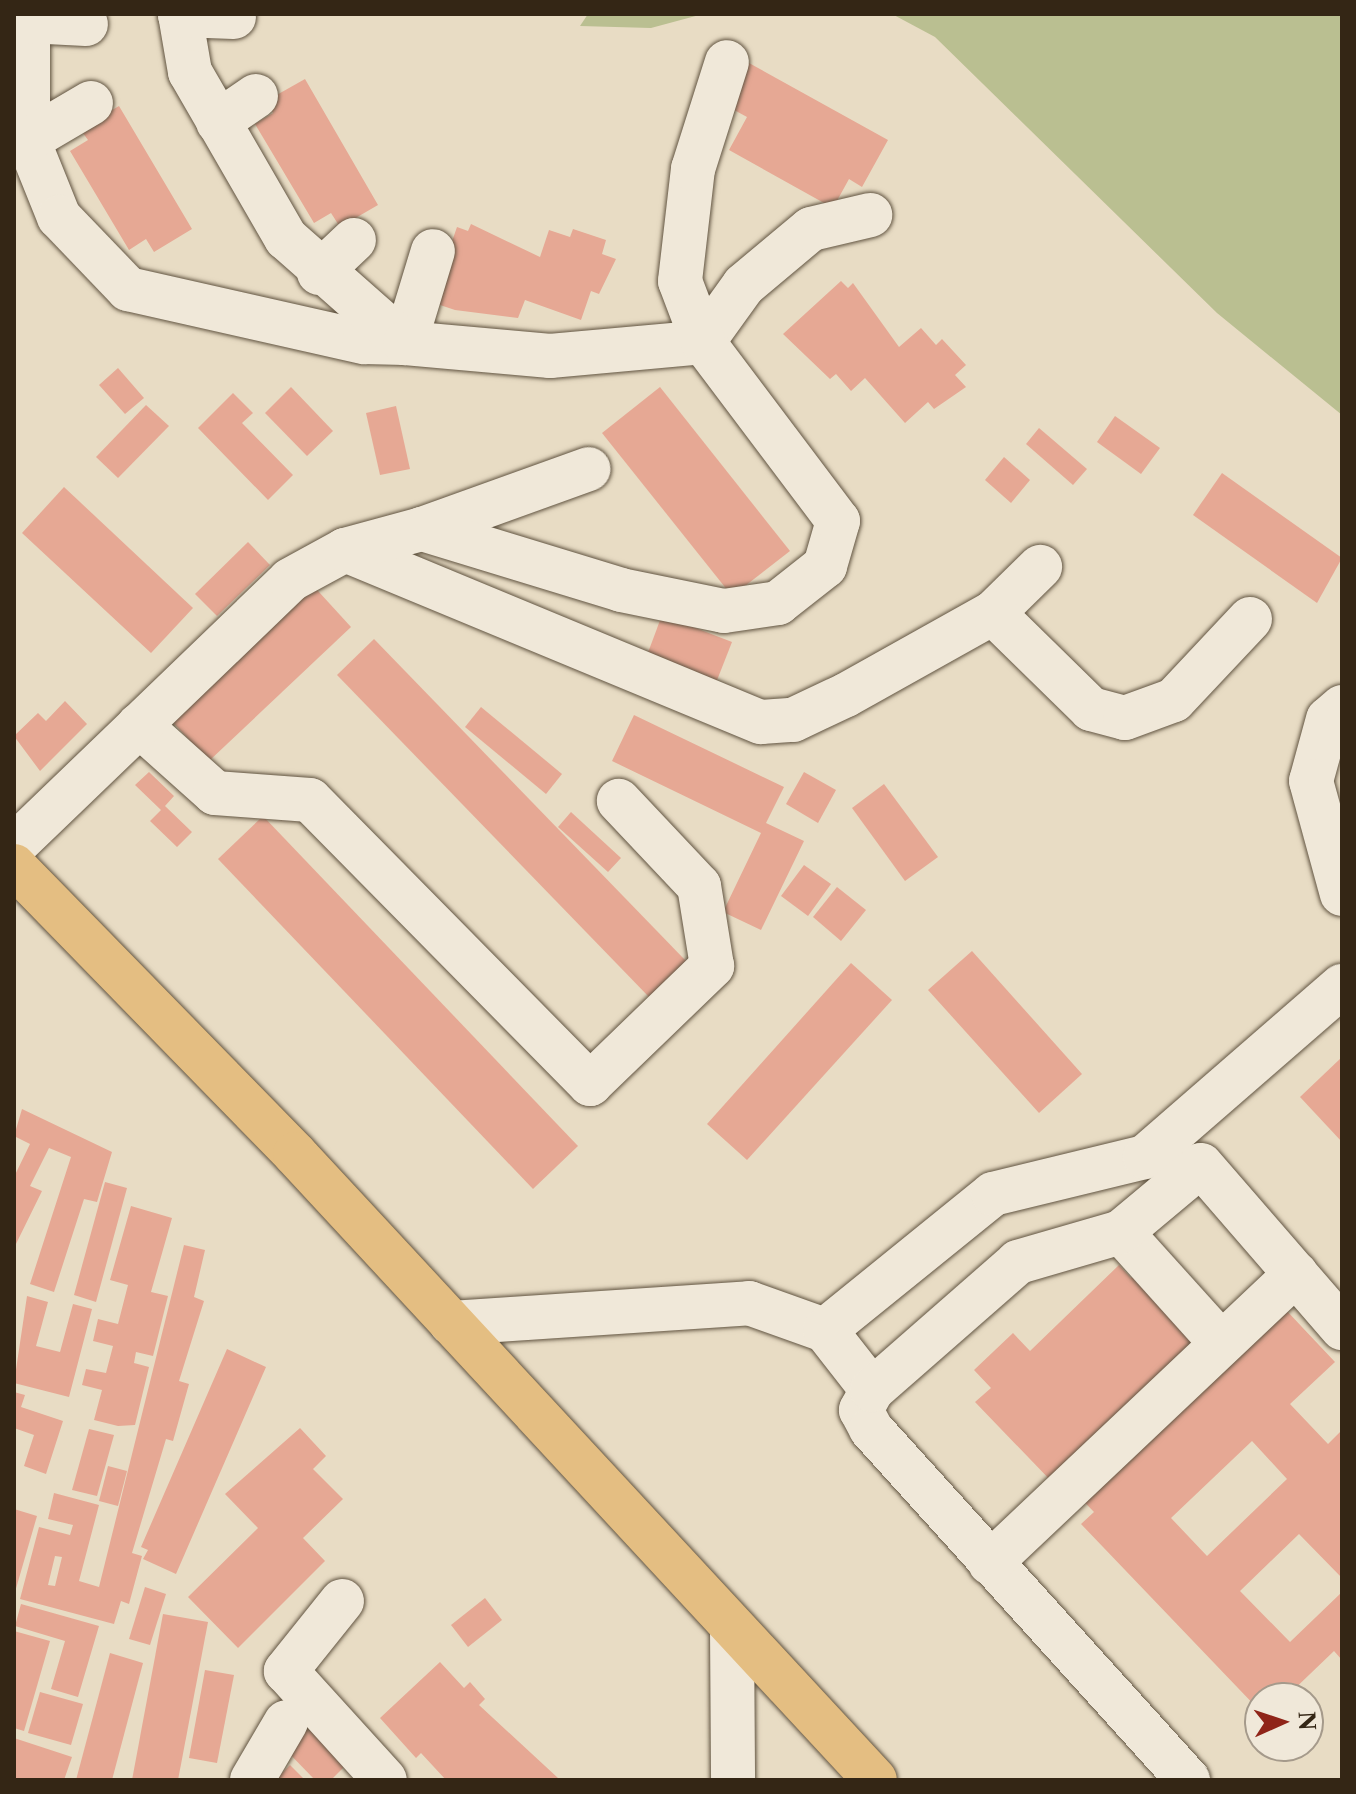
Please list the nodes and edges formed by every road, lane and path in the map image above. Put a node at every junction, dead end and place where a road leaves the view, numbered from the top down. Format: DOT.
graph roads {
  1 [pos="180,15"];
  2 [pos="28,17"];
  3 [pos="234,17"];
  4 [pos="86,24"];
  5 [pos="727,62"];
  6 [pos="256,96"];
  7 [pos="91,103"];
  8 [pos="218,122"];
  9 [pos="28,140"];
  10 [pos="870,215"];
  11 [pos="354,240"];
  12 [pos="433,251"];
  13 [pos="319,273"];
  14 [pos="703,342"];
  15 [pos="405,343"];
  16 [pos="589,469"];
  17 [pos="422,529"];
  18 [pos="345,550"];
  19 [pos="1040,567"];
  20 [pos="993,613"];
  21 [pos="1250,619"];
  22 [pos="1342,707"];
  23 [pos="139,725"];
  24 [pos="619,801"];
  25 [pos="14,846"];
  26 [pos="14,866"];
  27 [pos="1342,894"];
  28 [pos="1342,986"];
  29 [pos="1121,1232"];
  30 [pos="1296,1274"];
  31 [pos="451,1323"];
  32 [pos="1342,1328"];
  33 [pos="825,1330"];
  34 [pos="1221,1343"];
  35 [pos="872,1390"];
  36 [pos="990,1563"];
  37 [pos="342,1601"];
  38 [pos="732,1629"];
  39 [pos="286,1722"];
  40 [pos="252,1780"];
  41 [pos="385,1780"];
  42 [pos="733,1780"];
  43 [pos="875,1780"];
  44 [pos="1188,1780"];
  1 -- 3 [label="street"];
  1 -- 8 [label="street"];
  2 -- 4 [label="street"];
  2 -- 9 [label="street"];
  5 -- 14 [label="street"];
  6 -- 8 [label="street"];
  7 -- 9 [label="street"];
  8 -- 13 [label="street"];
  9 -- 15 [label="street"];
  10 -- 14 [label="street"];
  11 -- 13 [label="street"];
  12 -- 15 [label="street"];
  13 -- 15 [label="street"];
  14 -- 15 [label="street"];
  14 -- 17 [label="street"];
  16 -- 17 [label="street"];
  17 -- 18 [label="street"];
  18 -- 20 [label="street"];
  18 -- 23 [label="street"];
  19 -- 20 [label="street"];
  20 -- 21 [label="street"];
  22 -- 27 [label="street"];
  23 -- 24 [label="street"];
  23 -- 25 [label="street"];
  26 -- 31 [label="main road"];
  28 -- 33 [label="street"];
  29 -- 30 [label="street"];
  29 -- 34 [label="street"];
  29 -- 35 [label="street"];
  30 -- 32 [label="street"];
  30 -- 34 [label="street"];
  31 -- 33 [label="street"];
  31 -- 38 [label="main road"];
  33 -- 35 [label="street"];
  34 -- 36 [label="street"];
  35 -- 36 [label="street"];
  36 -- 44 [label="street"];
  37 -- 41 [label="street"];
  38 -- 42 [label="street"];
  38 -- 43 [label="main road"];
  39 -- 40 [label="street"];
}
